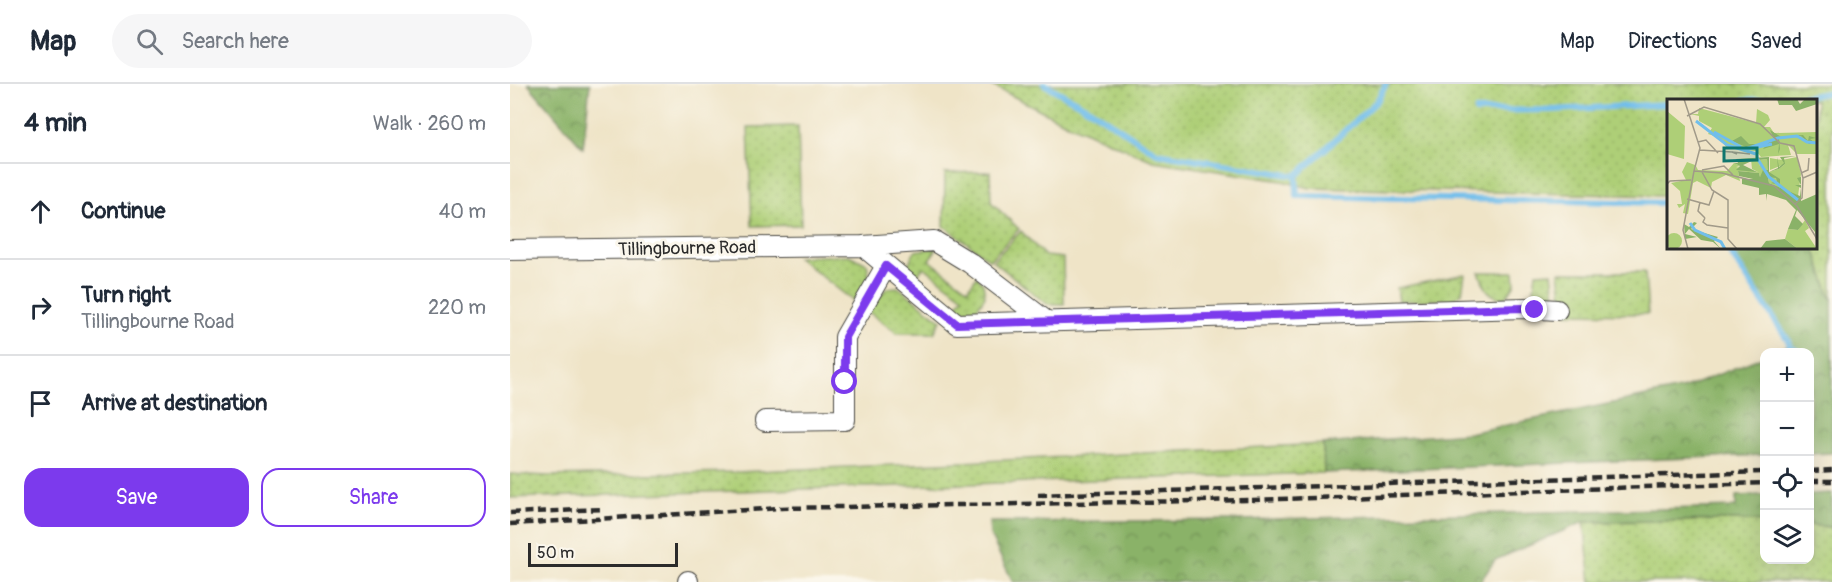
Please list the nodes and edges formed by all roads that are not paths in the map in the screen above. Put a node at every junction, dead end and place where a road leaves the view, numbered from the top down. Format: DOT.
graph roads {
  1 [pos="863,246"];
  2 [pos="510,250"];
  3 [pos="886,266"];
  4 [pos="1557,310"];
  5 [pos="1046,321"];
  6 [pos="765,421"];
  1 -- 2 [label="street, Tillingbourne Road"];
  1 -- 3 [label="street"];
  1 -- 5 [label="street, Tillingbourne Road"];
  3 -- 5 [label="street"];
  3 -- 6 [label="street"];
  4 -- 5 [label="street"];
}
